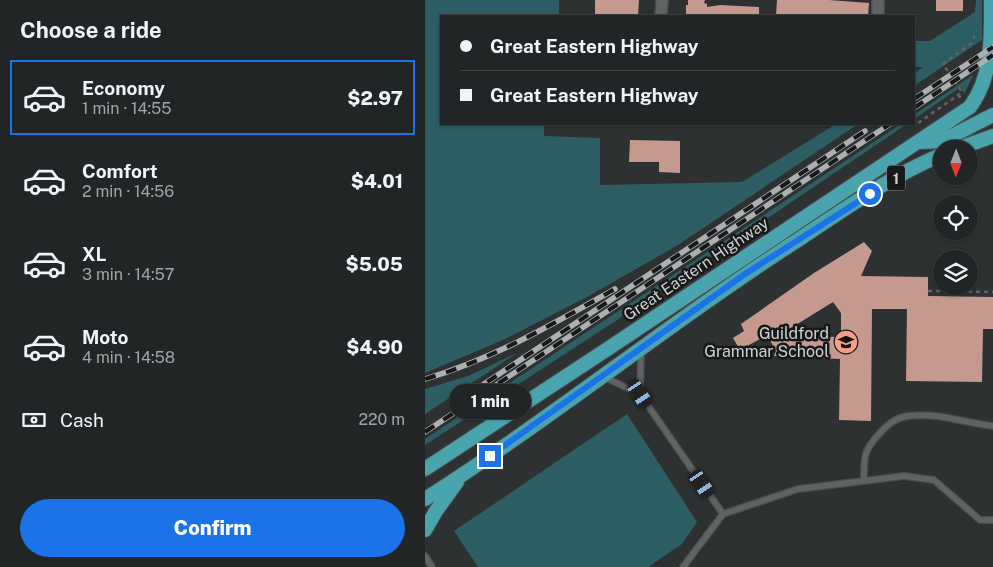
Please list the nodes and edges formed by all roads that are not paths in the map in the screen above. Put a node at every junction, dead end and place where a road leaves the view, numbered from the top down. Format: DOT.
graph roads {
  1 [pos="662,0"];
  2 [pos="878,0"];
  3 [pos="991,0"];
  4 [pos="661,15"];
  5 [pos="878,15"];
  6 [pos="993,115"];
  7 [pos="993,136"];
  8 [pos="978,141"];
  9 [pos="918,142"];
  10 [pos="933,159"];
  11 [pos="641,349"];
  12 [pos="602,376"];
  13 [pos="640,394"];
  14 [pos="993,426"];
  15 [pos="425,469"];
  16 [pos="462,476"];
  17 [pos="864,481"];
  18 [pos="425,499"];
  19 [pos="723,514"];
  20 [pos="993,520"];
  21 [pos="425,530"];
  22 [pos="425,556"];
  23 [pos="432,567"];
  24 [pos="683,567"];
  1 -- 4 [label="street"];
  2 -- 5 [label="street"];
  3 -- 9 [label="highway, 1"];
  6 -- 9 [label="highway, Great Eastern Highway"];
  7 -- 8 [label="highway"];
  9 -- 15 [label="highway, Great Eastern Highway / 1"];
  10 -- 11 [label="highway, Great Eastern Highway / 1"];
  11 -- 12 [label="highway, Great Eastern Highway / 1"];
  11 -- 13 [label="lane"];
  12 -- 13 [label="lane"];
  12 -- 16 [label="highway, Great Eastern Highway / 1"];
  13 -- 19 [label="lane"];
  14 -- 17 [label="lane"];
  16 -- 18 [label="highway, Great Eastern Highway / 1"];
  16 -- 21 [label="highway"];
  17 -- 19 [label="lane"];
  17 -- 20 [label="lane"];
  19 -- 24 [label="lane"];
  22 -- 23 [label="lane"];
}
